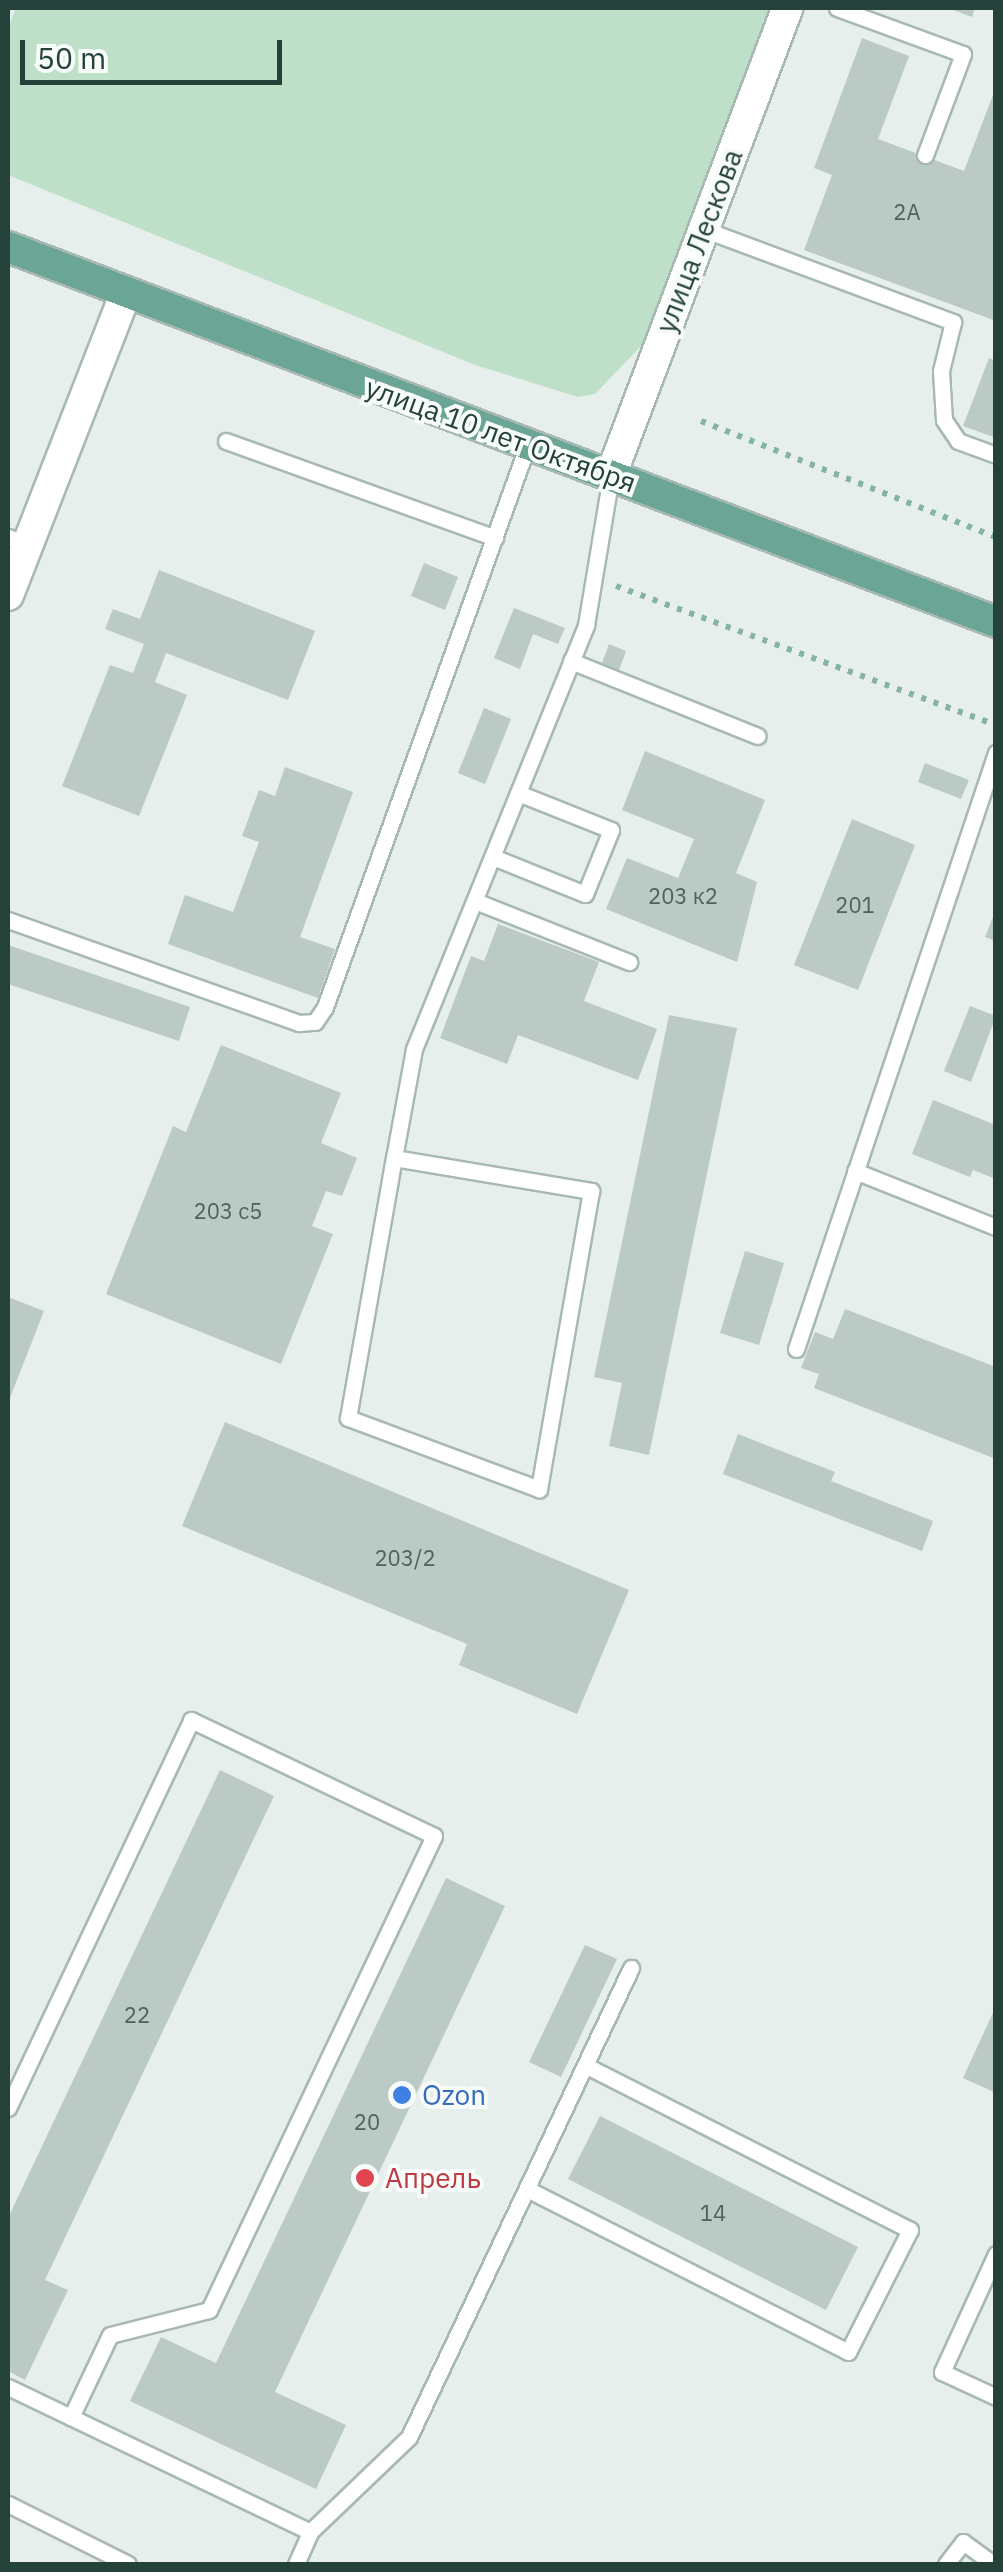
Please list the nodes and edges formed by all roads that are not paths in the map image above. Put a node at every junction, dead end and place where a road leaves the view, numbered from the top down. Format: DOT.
graph roads {
  1 [pos="787,8"];
  2 [pos="837,8"];
  3 [pos="925,154"];
  4 [pos="703,229"];
  5 [pos="8,247"];
  6 [pos="125,295"];
  7 [pos="226,441"];
  8 [pos="528,444"];
  9 [pos="996,455"];
  10 [pos="611,475"];
  11 [pos="494,538"];
  12 [pos="17,541"];
  13 [pos="8,595"];
  14 [pos="996,622"];
  15 [pos="571,661"];
  16 [pos="758,736"];
  17 [pos="996,753"];
  18 [pos="518,792"];
  19 [pos="493,857"];
  20 [pos="475,901"];
  21 [pos="8,920"];
  22 [pos="629,962"];
  23 [pos="394,1158"];
  24 [pos="855,1171"];
  25 [pos="996,1227"];
  26 [pos="796,1349"];
  27 [pos="631,1968"];
  28 [pos="585,2065"];
  29 [pos="8,2108"];
  30 [pos="526,2189"];
  31 [pos="996,2254"];
  32 [pos="8,2387"];
  33 [pos="996,2396"];
  34 [pos="71,2418"];
  35 [pos="8,2504"];
  36 [pos="310,2532"];
  37 [pos="125,2564"];
  38 [pos="296,2564"];
  39 [pos="946,2564"];
  40 [pos="993,2564"];
  1 -- 4 [label="main road, улица Лескова"];
  2 -- 3 [label="lane"];
  4 -- 9 [label="lane"];
  4 -- 10 [label="main road, улица Лескова"];
  5 -- 6 [label="main road, улица 10 лет Октября"];
  6 -- 8 [label="main road, улица 10 лет Октября"];
  6 -- 12 [label="main road"];
  7 -- 11 [label="lane"];
  8 -- 10 [label="main road, улица 10 лет Октября"];
  8 -- 11 [label="lane"];
  10 -- 14 [label="main road, улица 10 лет Октября"];
  10 -- 15 [label="lane"];
  11 -- 21 [label="lane"];
  12 -- 13 [label="main road"];
  15 -- 16 [label="lane"];
  15 -- 18 [label="lane"];
  17 -- 24 [label="lane"];
  18 -- 19 [label="lane"];
  18 -- 19 [label="lane"];
  19 -- 20 [label="lane"];
  20 -- 22 [label="lane"];
  20 -- 23 [label="lane"];
  23 -- 23 [label="lane"];
  24 -- 25 [label="lane"];
  24 -- 26 [label="lane"];
  27 -- 28 [label="lane"];
  28 -- 30 [label="lane"];
  28 -- 30 [label="lane"];
  29 -- 34 [label="lane"];
  30 -- 36 [label="lane"];
  31 -- 33 [label="lane"];
  32 -- 34 [label="lane"];
  34 -- 36 [label="lane"];
  35 -- 37 [label="lane"];
  36 -- 38 [label="lane"];
  39 -- 40 [label="lane"];
}
